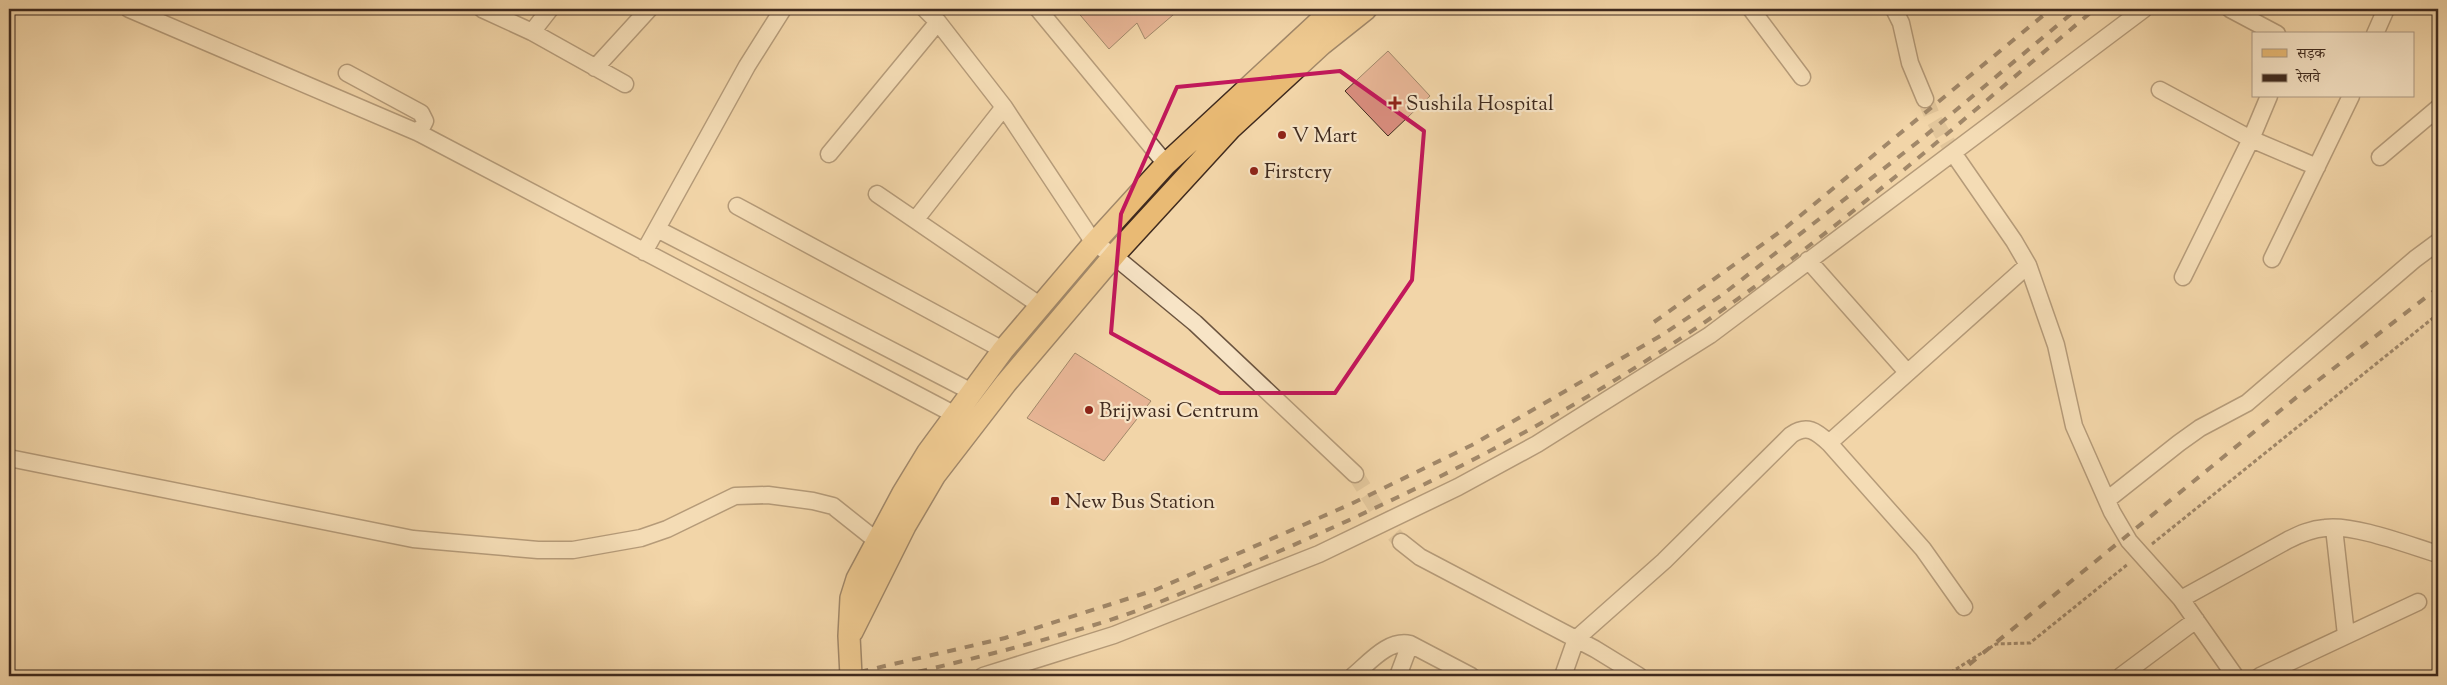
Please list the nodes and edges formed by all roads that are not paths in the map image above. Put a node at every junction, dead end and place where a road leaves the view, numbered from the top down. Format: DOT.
graph roads {
  1 [pos="129,9"];
  2 [pos="482,9"];
  3 [pos="550,9"];
  4 [pos="649,9"];
  5 [pos="784,9"];
  6 [pos="925,9"];
  7 [pos="1038,9"];
  8 [pos="1332,9"];
  9 [pos="1366,9"];
  10 [pos="1750,9"];
  11 [pos="1894,9"];
  12 [pos="2144,9"];
  13 [pos="2230,9"];
  14 [pos="2386,9"];
  15 [pos="938,22"];
  16 [pos="532,32"];
  17 [pos="2273,32"];
  18 [pos="2376,32"];
  19 [pos="595,68"];
  20 [pos="347,74"];
  21 [pos="1802,77"];
  22 [pos="625,84"];
  23 [pos="2160,90"];
  24 [pos="2268,98"];
  25 [pos="2350,98"];
  26 [pos="1925,99"];
  27 [pos="1004,107"];
  28 [pos="2438,108"];
  29 [pos="419,133"];
  30 [pos="2251,139"];
  31 [pos="829,154"];
  32 [pos="2380,157"];
  33 [pos="1958,160"];
  34 [pos="1166,164"];
  35 [pos="2317,167"];
  36 [pos="878,194"];
  37 [pos="737,206"];
  38 [pos="916,219"];
  39 [pos="657,229"];
  40 [pos="2438,242"];
  41 [pos="1094,243"];
  42 [pos="644,252"];
  43 [pos="1114,256"];
  44 [pos="2272,258"];
  45 [pos="1808,260"];
  46 [pos="2028,265"];
  47 [pos="2183,277"];
  48 [pos="1041,306"];
  49 [pos="1003,350"];
  50 [pos="1908,372"];
  51 [pos="972,392"];
  52 [pos="964,419"];
  53 [pos="1830,443"];
  54 [pos="9,458"];
  55 [pos="1355,474"];
  56 [pos="2107,500"];
  57 [pos="2334,528"];
  58 [pos="877,541"];
  59 [pos="1400,542"];
  60 [pos="2438,554"];
  61 [pos="2181,599"];
  62 [pos="2418,602"];
  63 [pos="1964,607"];
  64 [pos="2196,620"];
  65 [pos="2346,635"];
  66 [pos="849,636"];
  67 [pos="1576,639"];
  68 [pos="1410,644"];
  69 [pos="851,676"];
  70 [pos="983,676"];
  71 [pos="1352,676"];
  72 [pos="1398,676"];
  73 [pos="1471,676"];
  74 [pos="1563,676"];
  75 [pos="1639,676"];
  76 [pos="2123,676"];
  77 [pos="2235,676"];
  78 [pos="2260,676"];
  1 -- 29 [label="street"];
  2 -- 16 [label="street"];
  3 -- 16 [label="street"];
  4 -- 19 [label="street"];
  5 -- 39 [label="street"];
  6 -- 15 [label="street"];
  7 -- 34 [label="street"];
  8 -- 34 [label="main road"];
  9 -- 43 [label="main road"];
  10 -- 21 [label="street"];
  11 -- 26 [label="street"];
  12 -- 45 [label="street"];
  13 -- 17 [label="street"];
  14 -- 18 [label="street"];
  15 -- 27 [label="street"];
  15 -- 31 [label="street"];
  16 -- 19 [label="street"];
  19 -- 22 [label="street"];
  20 -- 29 [label="street"];
  23 -- 30 [label="street"];
  24 -- 30 [label="street"];
  25 -- 35 [label="street"];
  27 -- 38 [label="street"];
  27 -- 41 [label="street"];
  28 -- 32 [label="street"];
  29 -- 42 [label="street"];
  30 -- 35 [label="street"];
  30 -- 47 [label="street"];
  33 -- 46 [label="street"];
  34 -- 41 [label="main road"];
  35 -- 44 [label="street"];
  36 -- 38 [label="street"];
  37 -- 49 [label="street"];
  38 -- 48 [label="street"];
  39 -- 42 [label="street"];
  39 -- 51 [label="street"];
  40 -- 56 [label="street"];
  41 -- 43 [label="street"];
  41 -- 48 [label="main road"];
  42 -- 52 [label="street"];
  43 -- 52 [label="main road"];
  43 -- 55 [label="street"];
  45 -- 50 [label="street"];
  45 -- 70 [label="street"];
  46 -- 50 [label="street"];
  46 -- 56 [label="street"];
  48 -- 49 [label="main road"];
  49 -- 51 [label="main road"];
  50 -- 53 [label="street"];
  51 -- 52 [label="main road"];
  52 -- 58 [label="main road"];
  52 -- 66 [label="main road"];
  53 -- 63 [label="street"];
  53 -- 67 [label="street"];
  54 -- 58 [label="street"];
  56 -- 61 [label="street"];
  57 -- 60 [label="street"];
  57 -- 61 [label="street"];
  57 -- 65 [label="street"];
  58 -- 66 [label="main road"];
  59 -- 67 [label="street"];
  61 -- 64 [label="street"];
  62 -- 65 [label="street"];
  64 -- 76 [label="street"];
  64 -- 77 [label="street"];
  65 -- 78 [label="street"];
  66 -- 69 [label="main road"];
  67 -- 74 [label="street"];
  67 -- 75 [label="street"];
  68 -- 71 [label="street"];
  68 -- 72 [label="street"];
  68 -- 73 [label="street"];
}
